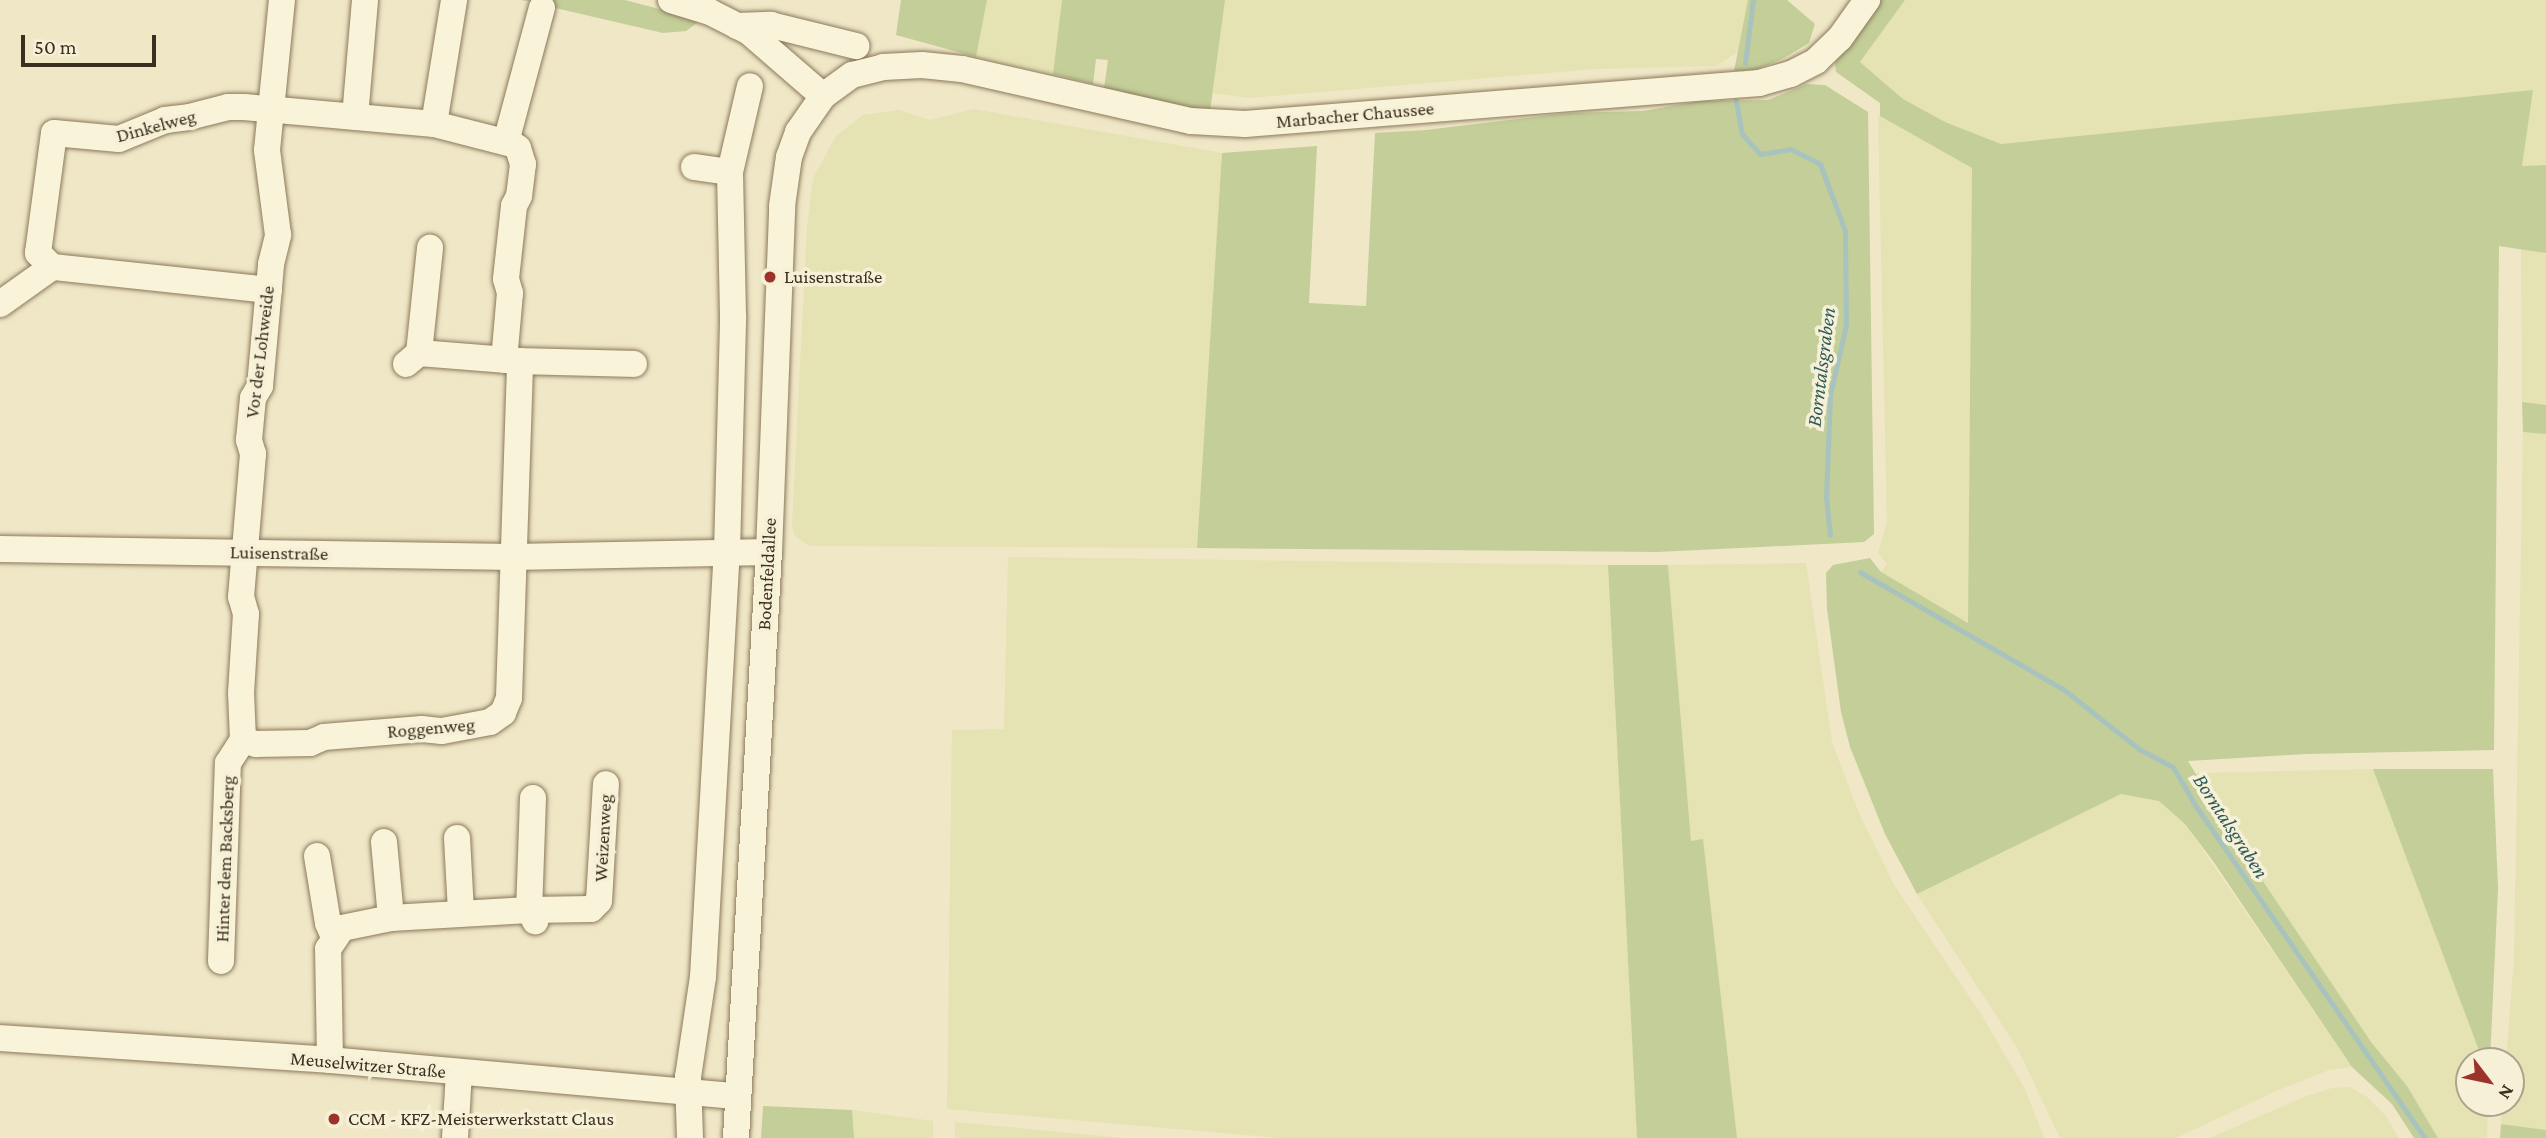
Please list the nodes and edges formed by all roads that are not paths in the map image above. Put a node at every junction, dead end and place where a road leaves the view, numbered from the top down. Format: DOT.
graph roads {
  1 [pos="282,0"];
  2 [pos="365,0"];
  3 [pos="454,0"];
  4 [pos="671,0"];
  5 [pos="1867,0"];
  6 [pos="542,8"];
  7 [pos="737,26"];
  8 [pos="856,46"];
  9 [pos="750,86"];
  10 [pos="823,96"];
  11 [pos="273,110"];
  12 [pos="355,117"];
  13 [pos="435,124"];
  14 [pos="506,142"];
  15 [pos="694,167"];
  16 [pos="730,172"];
  17 [pos="430,248"];
  18 [pos="52,267"];
  19 [pos="269,290"];
  20 [pos="0,304"];
  21 [pos="733,316"];
  22 [pos="778,317"];
  23 [pos="512,361"];
  24 [pos="635,364"];
  25 [pos="0,549"];
  26 [pos="727,552"];
  27 [pos="769,552"];
  28 [pos="243,553"];
  29 [pos="513,557"];
  30 [pos="243,740"];
  31 [pos="606,784"];
  32 [pos="533,798"];
  33 [pos="712,827"];
  34 [pos="754,830"];
  35 [pos="457,838"];
  36 [pos="384,842"];
  37 [pos="317,856"];
  38 [pos="461,913"];
  39 [pos="532,915"];
  40 [pos="391,918"];
  41 [pos="334,937"];
  42 [pos="221,961"];
  43 [pos="0,1038"];
  44 [pos="330,1060"];
  45 [pos="459,1072"];
  46 [pos="688,1090"];
  47 [pos="736,1096"];
  48 [pos="454,1138"];
  49 [pos="690,1138"];
  50 [pos="736,1138"];
  1 -- 11 [label="street, Vor der Lohweide"];
  2 -- 12 [label="street"];
  3 -- 13 [label="street"];
  4 -- 7 [label="street"];
  5 -- 10 [label="street, Marbacher Chaussee"];
  6 -- 14 [label="street"];
  7 -- 8 [label="street"];
  7 -- 10 [label="street"];
  9 -- 16 [label="street"];
  10 -- 22 [label="street, Bodenfeldallee"];
  11 -- 12 [label="street"];
  11 -- 18 [label="street, Dinkelweg"];
  11 -- 19 [label="street, Vor der Lohweide"];
  12 -- 13 [label="street"];
  13 -- 14 [label="street"];
  14 -- 23 [label="street"];
  15 -- 16 [label="street"];
  16 -- 21 [label="street"];
  17 -- 23 [label="street"];
  18 -- 19 [label="street"];
  18 -- 20 [label="street"];
  19 -- 28 [label="street, Vor der Lohweide"];
  21 -- 22 [label="street"];
  21 -- 26 [label="street"];
  22 -- 27 [label="street, Bodenfeldallee"];
  23 -- 24 [label="street"];
  23 -- 29 [label="street"];
  25 -- 28 [label="street, Luisenstraße"];
  26 -- 27 [label="street, Luisenstraße"];
  26 -- 29 [label="street, Luisenstraße"];
  26 -- 33 [label="street"];
  27 -- 34 [label="street, Bodenfeldallee"];
  28 -- 29 [label="street, Luisenstraße"];
  28 -- 30 [label="street, Hinter dem Backsberg"];
  29 -- 30 [label="street, Roggenweg"];
  30 -- 42 [label="street, Hinter dem Backsberg"];
  31 -- 39 [label="street, Weizenweg"];
  32 -- 39 [label="street"];
  33 -- 34 [label="street"];
  33 -- 46 [label="street"];
  34 -- 47 [label="street, Bodenfeldallee"];
  35 -- 38 [label="street"];
  36 -- 40 [label="street"];
  37 -- 41 [label="street"];
  38 -- 39 [label="street, Weizenweg"];
  38 -- 40 [label="street, Weizenweg"];
  40 -- 41 [label="street, Weizenweg"];
  41 -- 44 [label="street"];
  43 -- 44 [label="street, Meuselwitzer Straße"];
  44 -- 45 [label="street, Meuselwitzer Straße"];
  45 -- 46 [label="street, Meuselwitzer Straße"];
  45 -- 48 [label="street"];
  46 -- 47 [label="street, Meuselwitzer Straße"];
  46 -- 49 [label="street"];
  47 -- 50 [label="street, Bodenfeldallee"];
}
